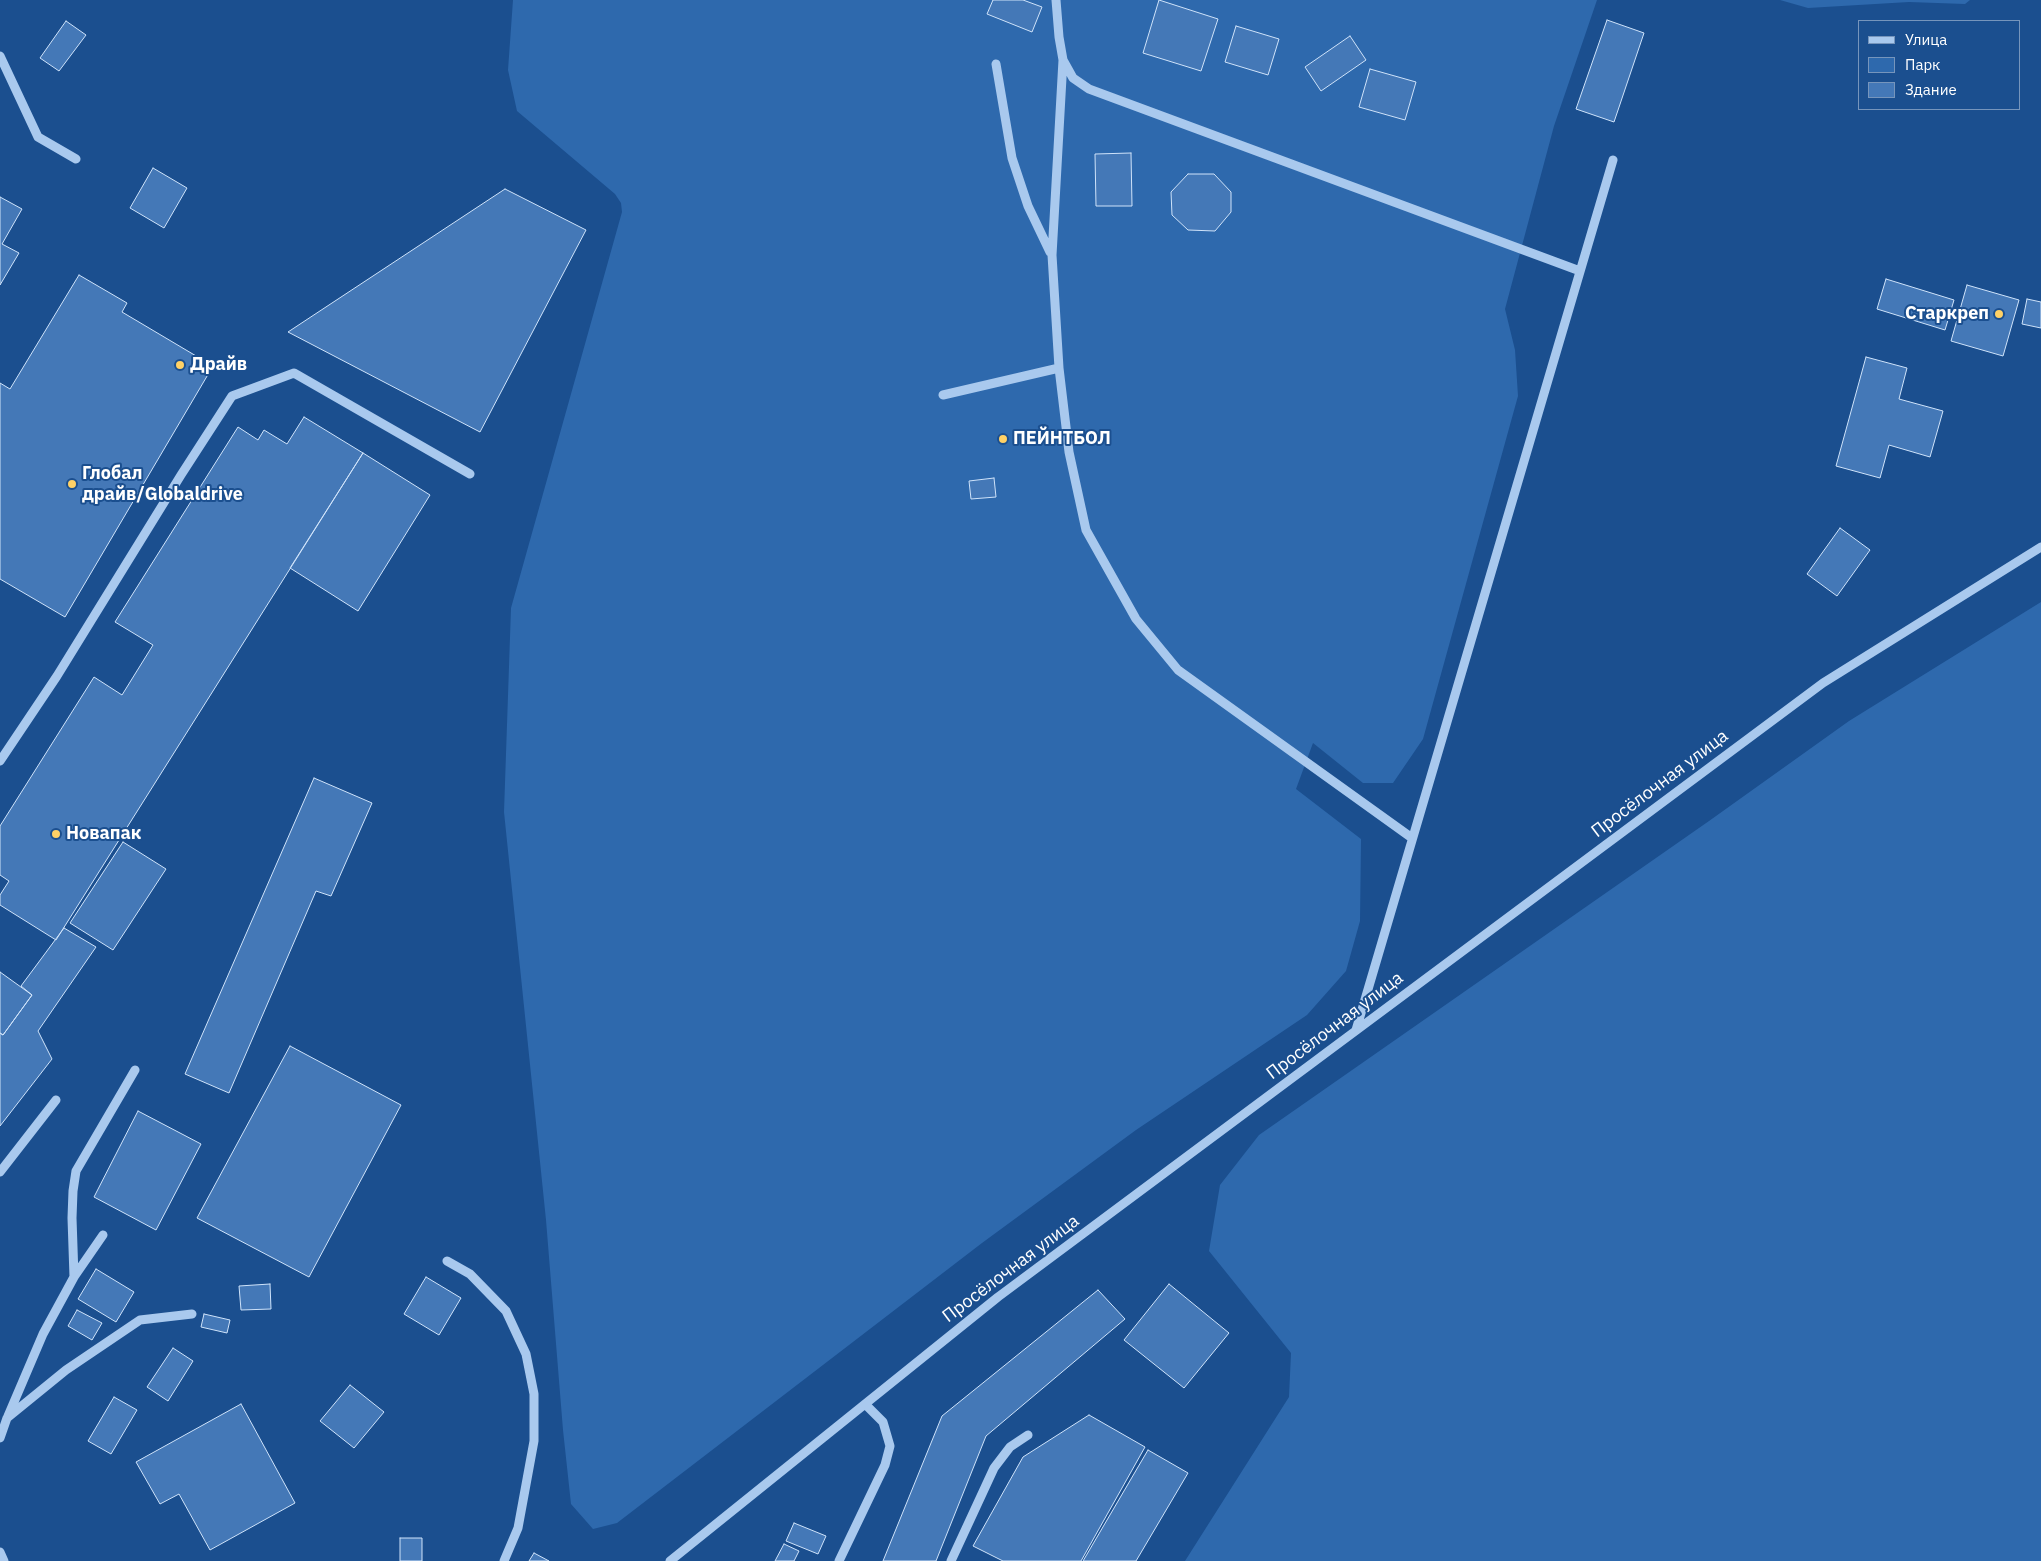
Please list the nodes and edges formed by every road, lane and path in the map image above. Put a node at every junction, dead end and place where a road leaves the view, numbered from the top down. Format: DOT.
graph roads {
  1 [pos="1056,0"];
  2 [pos="0,56"];
  3 [pos="1063,60"];
  4 [pos="996,64"];
  5 [pos="76,159"];
  6 [pos="1614,160"];
  7 [pos="1052,255"];
  8 [pos="1580,271"];
  9 [pos="1059,368"];
  10 [pos="943,395"];
  11 [pos="470,474"];
  12 [pos="2041,547"];
  13 [pos="0,761"];
  14 [pos="1412,838"];
  15 [pos="1356,1030"];
  16 [pos="135,1070"];
  17 [pos="56,1100"];
  18 [pos="0,1172"];
  19 [pos="103,1235"];
  20 [pos="447,1261"];
  21 [pos="74,1277"];
  22 [pos="192,1314"];
  23 [pos="865,1404"];
  24 [pos="7,1418"];
  25 [pos="1028,1435"];
  26 [pos="0,1438"];
  27 [pos="0,1552"];
  28 [pos="4,1561"];
  29 [pos="504,1561"];
  30 [pos="670,1561"];
  31 [pos="839,1561"];
  32 [pos="951,1561"];
  1 -- 3 [label="street"];
  2 -- 5 [label="street"];
  3 -- 7 [label="street"];
  3 -- 8 [label="street"];
  4 -- 7 [label="street"];
  6 -- 8 [label="street"];
  7 -- 9 [label="street"];
  8 -- 14 [label="street"];
  9 -- 10 [label="street"];
  9 -- 14 [label="street"];
  11 -- 13 [label="street"];
  12 -- 15 [label="street, Просёлочная улица"];
  14 -- 15 [label="street"];
  15 -- 23 [label="street, Просёлочная улица"];
  16 -- 21 [label="street"];
  17 -- 18 [label="street"];
  19 -- 21 [label="street"];
  20 -- 29 [label="street"];
  21 -- 24 [label="street"];
  22 -- 24 [label="street"];
  23 -- 30 [label="street, Просёлочная улица"];
  23 -- 31 [label="street"];
  24 -- 26 [label="street"];
  25 -- 32 [label="street"];
  27 -- 28 [label="street"];
}
